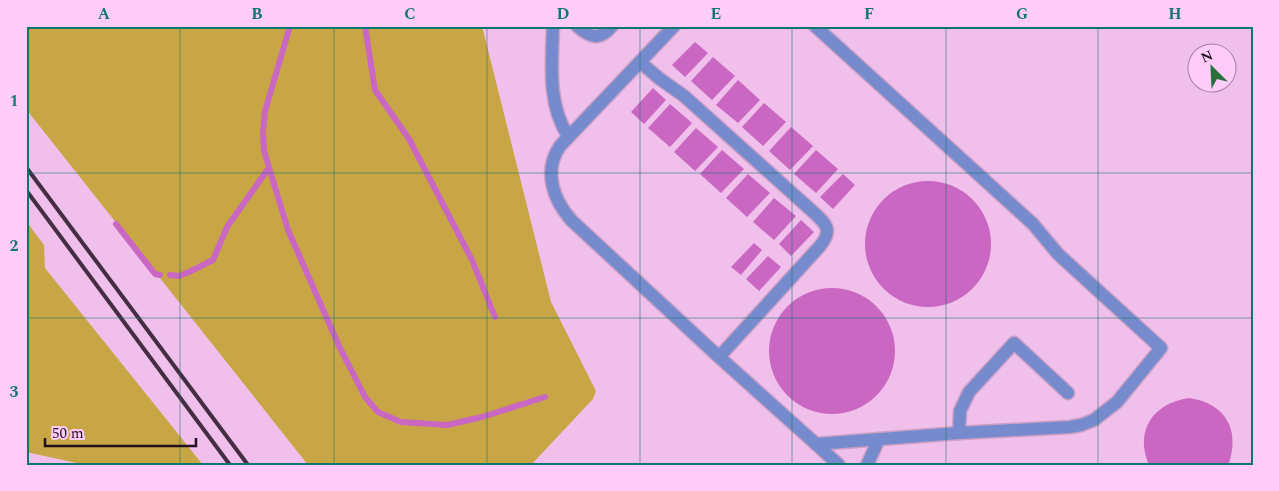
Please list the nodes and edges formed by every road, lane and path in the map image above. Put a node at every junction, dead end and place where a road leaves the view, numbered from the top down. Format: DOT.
graph roads {
  1 [pos="553,26"];
  2 [pos="578,26"];
  3 [pos="612,26"];
  4 [pos="674,26"];
  5 [pos="815,26"];
  6 [pos="640,62"];
  7 [pos="568,136"];
  8 [pos="719,357"];
  9 [pos="1068,393"];
  10 [pos="960,433"];
  11 [pos="879,439"];
  12 [pos="816,444"];
  13 [pos="839,465"];
  14 [pos="867,465"];
  1 -- 7 [label="lane"];
  2 -- 3 [label="lane"];
  4 -- 6 [label="lane"];
  5 -- 10 [label="lane"];
  6 -- 7 [label="lane"];
  6 -- 8 [label="lane"];
  7 -- 8 [label="lane"];
  8 -- 12 [label="lane"];
  9 -- 10 [label="lane"];
  10 -- 11 [label="lane"];
  11 -- 12 [label="lane"];
  11 -- 14 [label="lane"];
  12 -- 13 [label="lane"];
}
